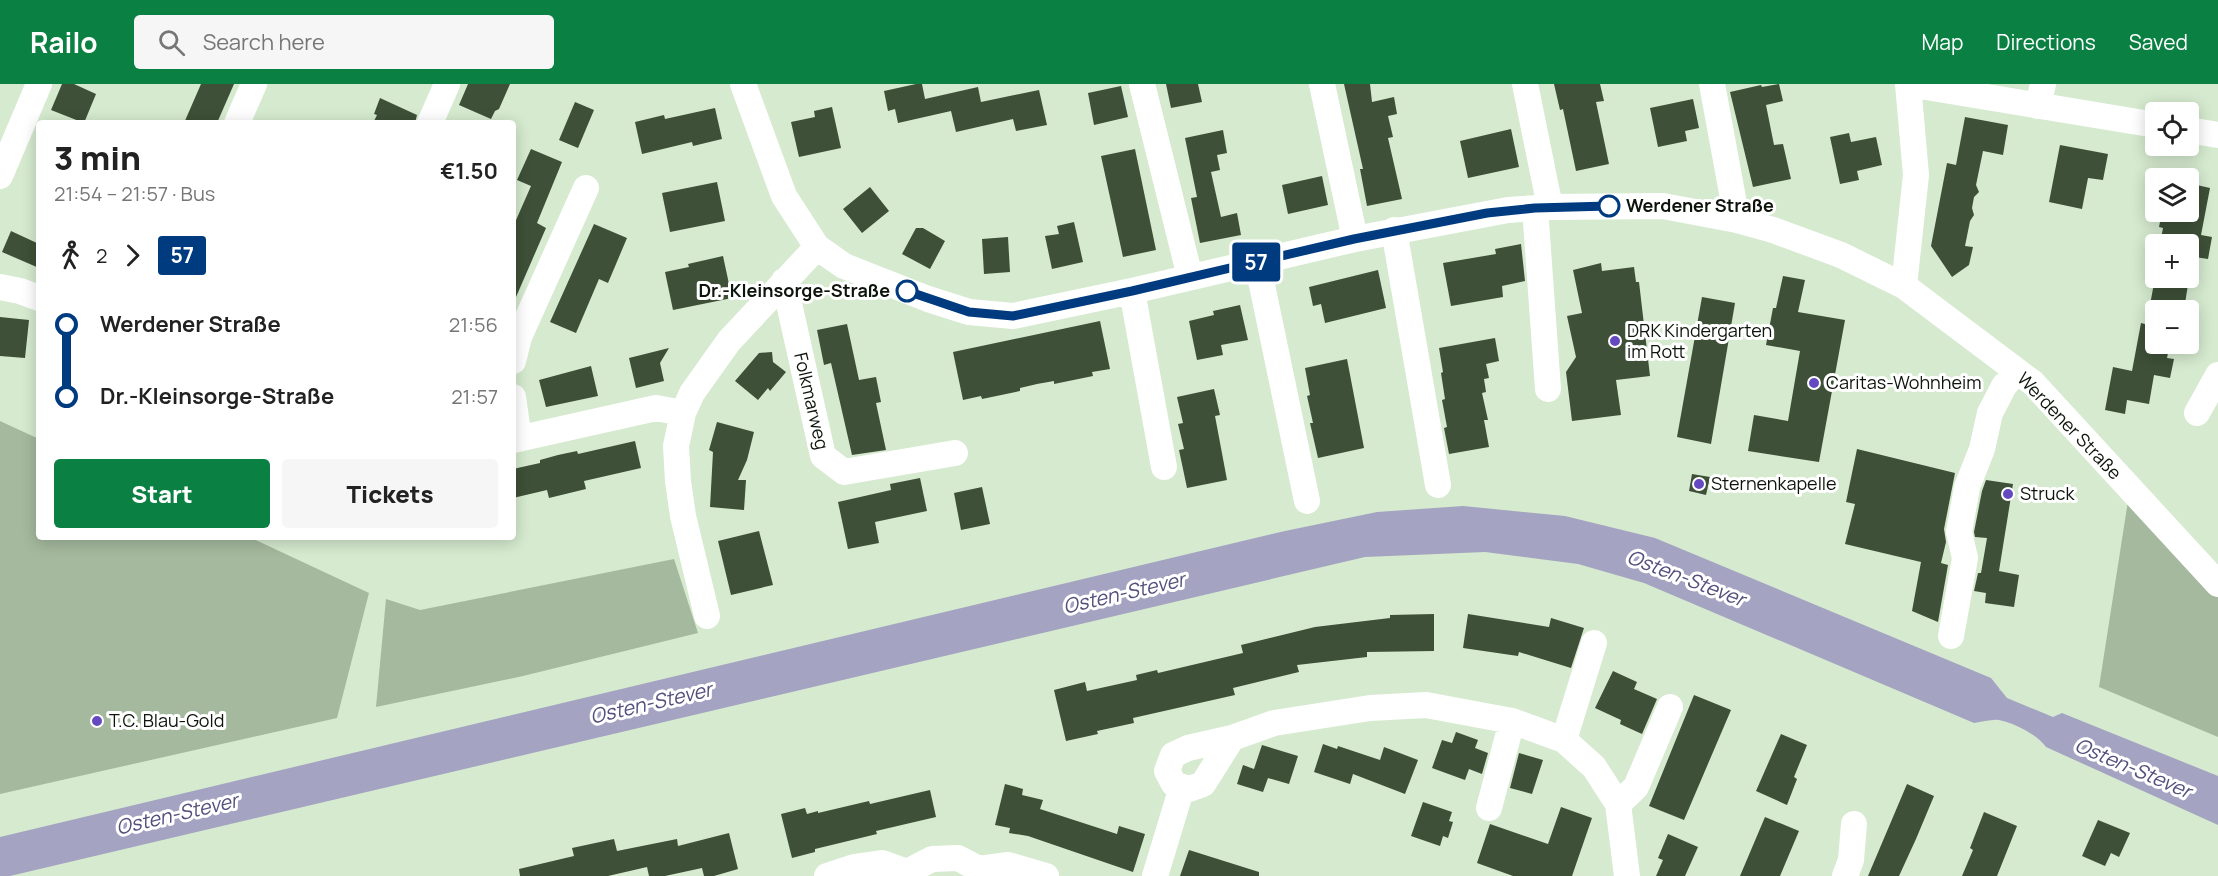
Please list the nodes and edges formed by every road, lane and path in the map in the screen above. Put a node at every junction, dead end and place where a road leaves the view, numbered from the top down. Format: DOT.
graph roads {
  1 [pos="39,84"];
  2 [pos="254,84"];
  3 [pos="447,84"];
  4 [pos="743,84"];
  5 [pos="1142,84"];
  6 [pos="1322,84"];
  7 [pos="1525,84"];
  8 [pos="1712,84"];
  9 [pos="1908,84"];
  10 [pos="2041,95"];
  11 [pos="238,120"];
  12 [pos="431,120"];
  13 [pos="2145,122"];
  14 [pos="2199,132"];
  15 [pos="2218,135"];
  16 [pos="0,176"];
  17 [pos="586,188"];
  18 [pos="1543,207"];
  19 [pos="1737,220"];
  20 [pos="1394,230"];
  21 [pos="1354,239"];
  22 [pos="817,247"];
  23 [pos="1257,261"];
  24 [pos="1190,277"];
  25 [pos="784,281"];
  26 [pos="1904,286"];
  27 [pos="0,287"];
  28 [pos="1132,291"];
  29 [pos="36,297"];
  30 [pos="516,349"];
  31 [pos="2017,371"];
  32 [pos="2218,375"];
  33 [pos="1548,388"];
  34 [pos="683,412"];
  35 [pos="2197,413"];
  36 [pos="516,440"];
  37 [pos="955,453"];
  38 [pos="1164,467"];
  39 [pos="1438,485"];
  40 [pos="1307,501"];
  41 [pos="2218,584"];
  42 [pos="707,616"];
  43 [pos="1951,636"];
  44 [pos="1594,643"];
  45 [pos="1670,707"];
  46 [pos="1512,721"];
  47 [pos="1232,738"];
  48 [pos="1564,740"];
  49 [pos="1182,787"];
  50 [pos="1618,804"];
  51 [pos="1489,808"];
  52 [pos="1854,824"];
  53 [pos="978,873"];
  54 [pos="908,874"];
  55 [pos="827,876"];
  56 [pos="1046,876"];
  57 [pos="1155,876"];
  58 [pos="1628,876"];
  59 [pos="1845,876"];
  1 -- 16 [label="street"];
  2 -- 11 [label="street"];
  3 -- 12 [label="street"];
  4 -- 22 [label="street, Werdener Straße"];
  5 -- 24 [label="street"];
  6 -- 21 [label="street"];
  7 -- 18 [label="street"];
  8 -- 19 [label="street"];
  9 -- 10 [label="street"];
  9 -- 26 [label="street"];
  10 -- 13 [label="street"];
  14 -- 15 [label="street"];
  17 -- 30 [label="street"];
  18 -- 19 [label="street, Werdener Straße"];
  18 -- 20 [label="street, Werdener Straße"];
  18 -- 33 [label="street"];
  19 -- 26 [label="street, Werdener Straße"];
  20 -- 21 [label="street, Werdener Straße"];
  20 -- 39 [label="street"];
  21 -- 23 [label="street, Werdener Straße"];
  22 -- 25 [label="street"];
  22 -- 28 [label="street, Werdener Straße"];
  23 -- 24 [label="street, Werdener Straße"];
  23 -- 40 [label="street"];
  24 -- 28 [label="street, Werdener Straße"];
  25 -- 34 [label="street"];
  25 -- 37 [label="street, Folkmarweg"];
  26 -- 31 [label="street, Werdener Straße"];
  27 -- 29 [label="street"];
  28 -- 38 [label="street"];
  31 -- 41 [label="street, Werdener Straße"];
  31 -- 43 [label="street"];
  32 -- 35 [label="street"];
  34 -- 36 [label="street"];
  34 -- 42 [label="street"];
  44 -- 48 [label="street"];
  45 -- 50 [label="street"];
  46 -- 47 [label="street"];
  46 -- 48 [label="street"];
  46 -- 51 [label="street"];
  47 -- 49 [label="street"];
  47 -- 49 [label="street"];
  48 -- 50 [label="street"];
  49 -- 57 [label="street"];
  50 -- 58 [label="street"];
  52 -- 59 [label="street"];
  53 -- 54 [label="street"];
  53 -- 56 [label="street"];
  54 -- 55 [label="street"];
}
